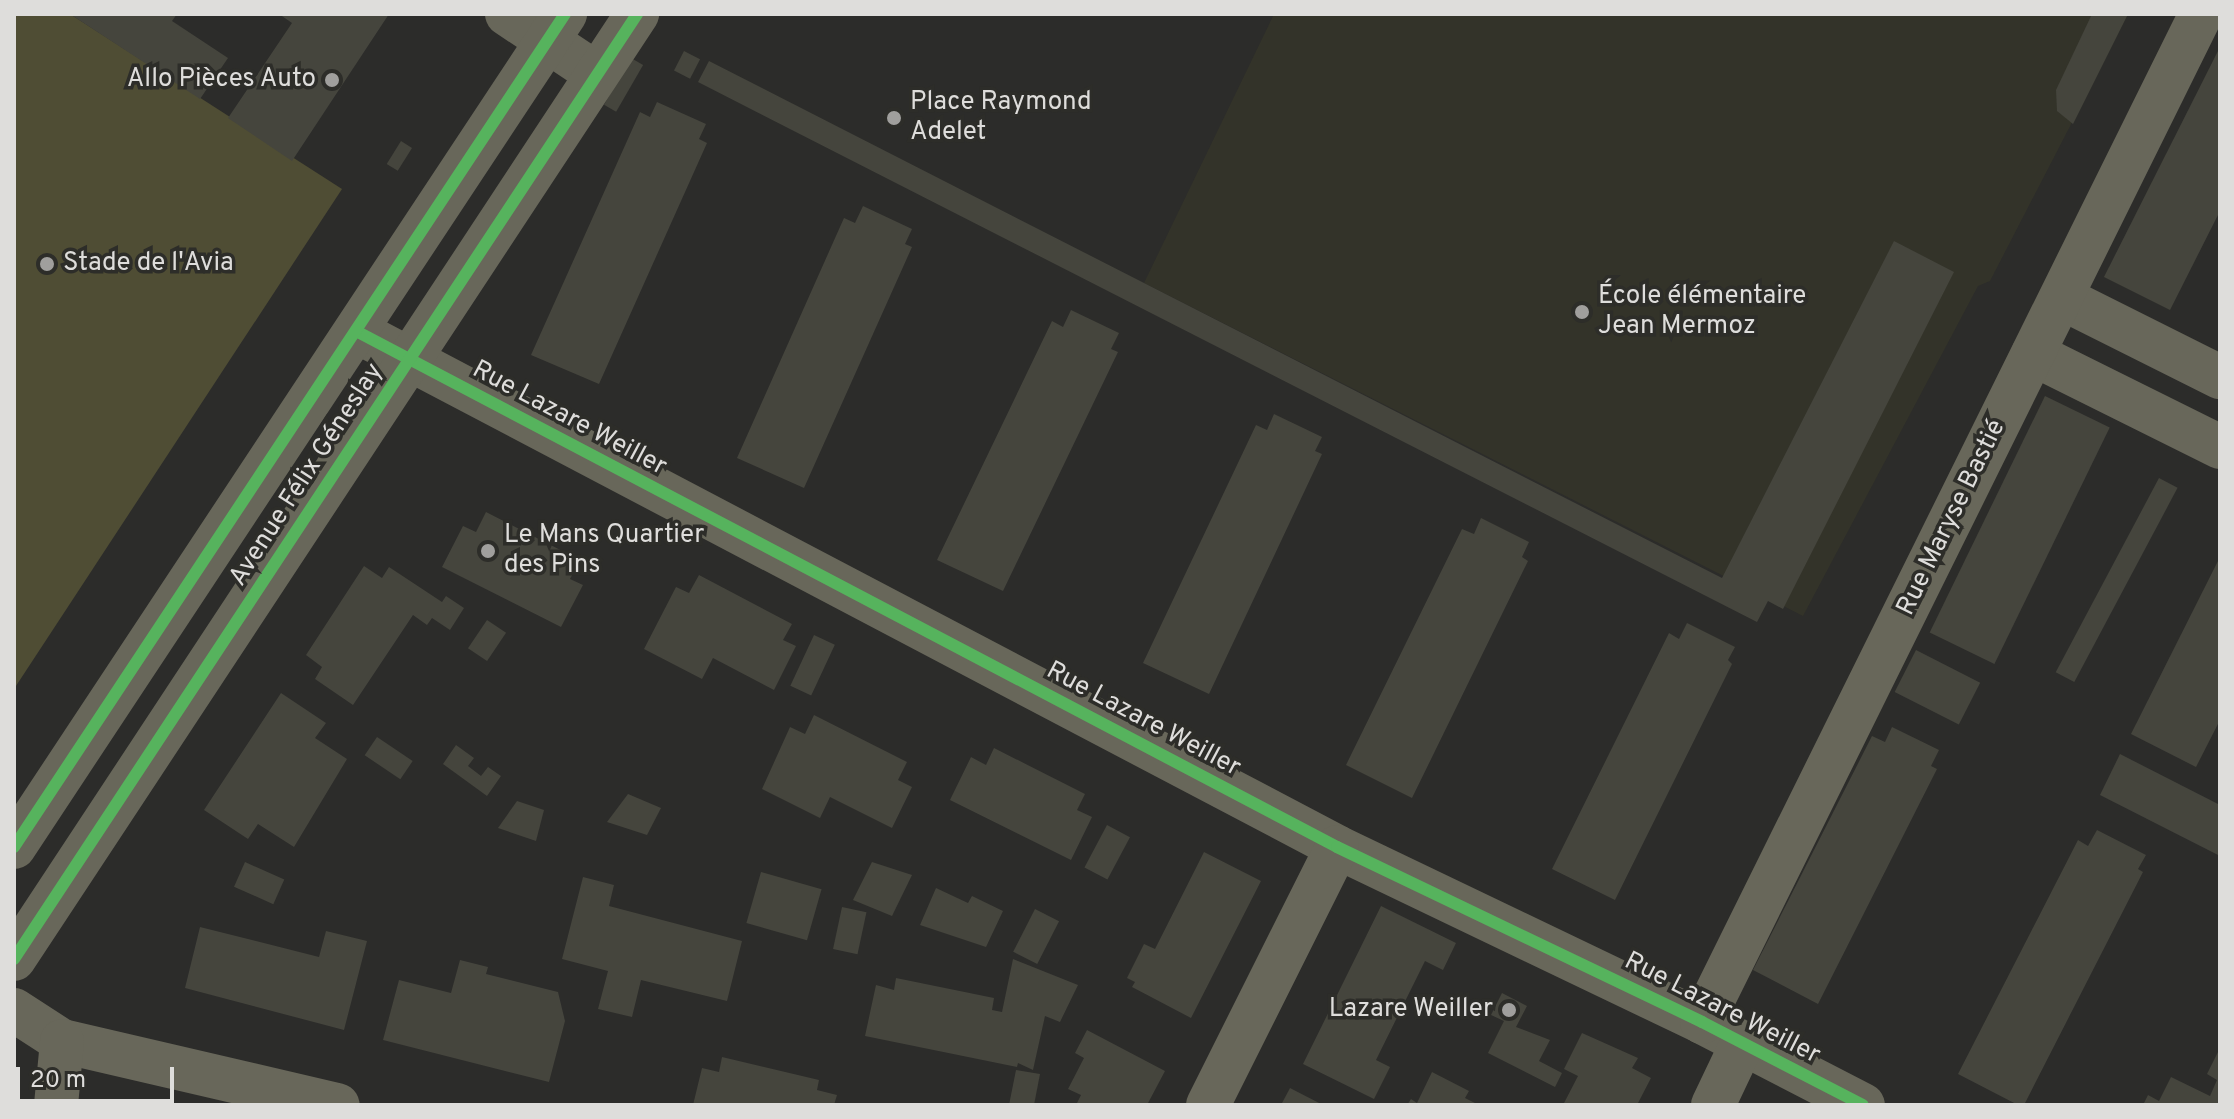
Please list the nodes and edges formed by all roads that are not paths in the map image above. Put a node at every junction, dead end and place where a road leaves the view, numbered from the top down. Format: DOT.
graph roads {
  1 [pos="507,14"];
  2 [pos="637,14"];
  3 [pos="2201,14"];
  4 [pos="556,27"];
  5 [pos="597,74"];
  6 [pos="2062,298"];
  7 [pos="356,331"];
  8 [pos="2033,354"];
  9 [pos="409,360"];
  10 [pos="2220,377"];
  11 [pos="2220,447"];
  12 [pos="14,847"];
  13 [pos="1337,847"];
  14 [pos="14,959"];
  15 [pos="14,1010"];
  16 [pos="1702,1022"];
  17 [pos="62,1041"];
  18 [pos="1742,1044"];
  19 [pos="56,1105"];
  20 [pos="338,1105"];
  21 [pos="1208,1105"];
  22 [pos="1713,1105"];
  23 [pos="1863,1105"];
  1 -- 4 [label="street"];
  2 -- 5 [label="street, Avenue Félix Géneslay"];
  3 -- 6 [label="street, Rue Maryse Bastié"];
  4 -- 5 [label="street"];
  4 -- 7 [label="street, Avenue Félix Géneslay"];
  5 -- 9 [label="street, Avenue Félix Géneslay"];
  6 -- 8 [label="street, Rue Maryse Bastié"];
  6 -- 10 [label="street"];
  7 -- 9 [label="street, Rue Lazare Weiller"];
  7 -- 12 [label="street, Avenue Félix Géneslay"];
  8 -- 11 [label="street"];
  8 -- 16 [label="street, Rue Maryse Bastié"];
  9 -- 13 [label="street, Rue Lazare Weiller"];
  9 -- 14 [label="street, Avenue Félix Géneslay"];
  13 -- 16 [label="street, Rue Lazare Weiller"];
  13 -- 21 [label="street"];
  15 -- 17 [label="street"];
  16 -- 18 [label="street, Rue Lazare Weiller"];
  17 -- 19 [label="street"];
  17 -- 20 [label="street"];
  18 -- 22 [label="street"];
  18 -- 23 [label="street, Rue Lazare Weiller"];
}
